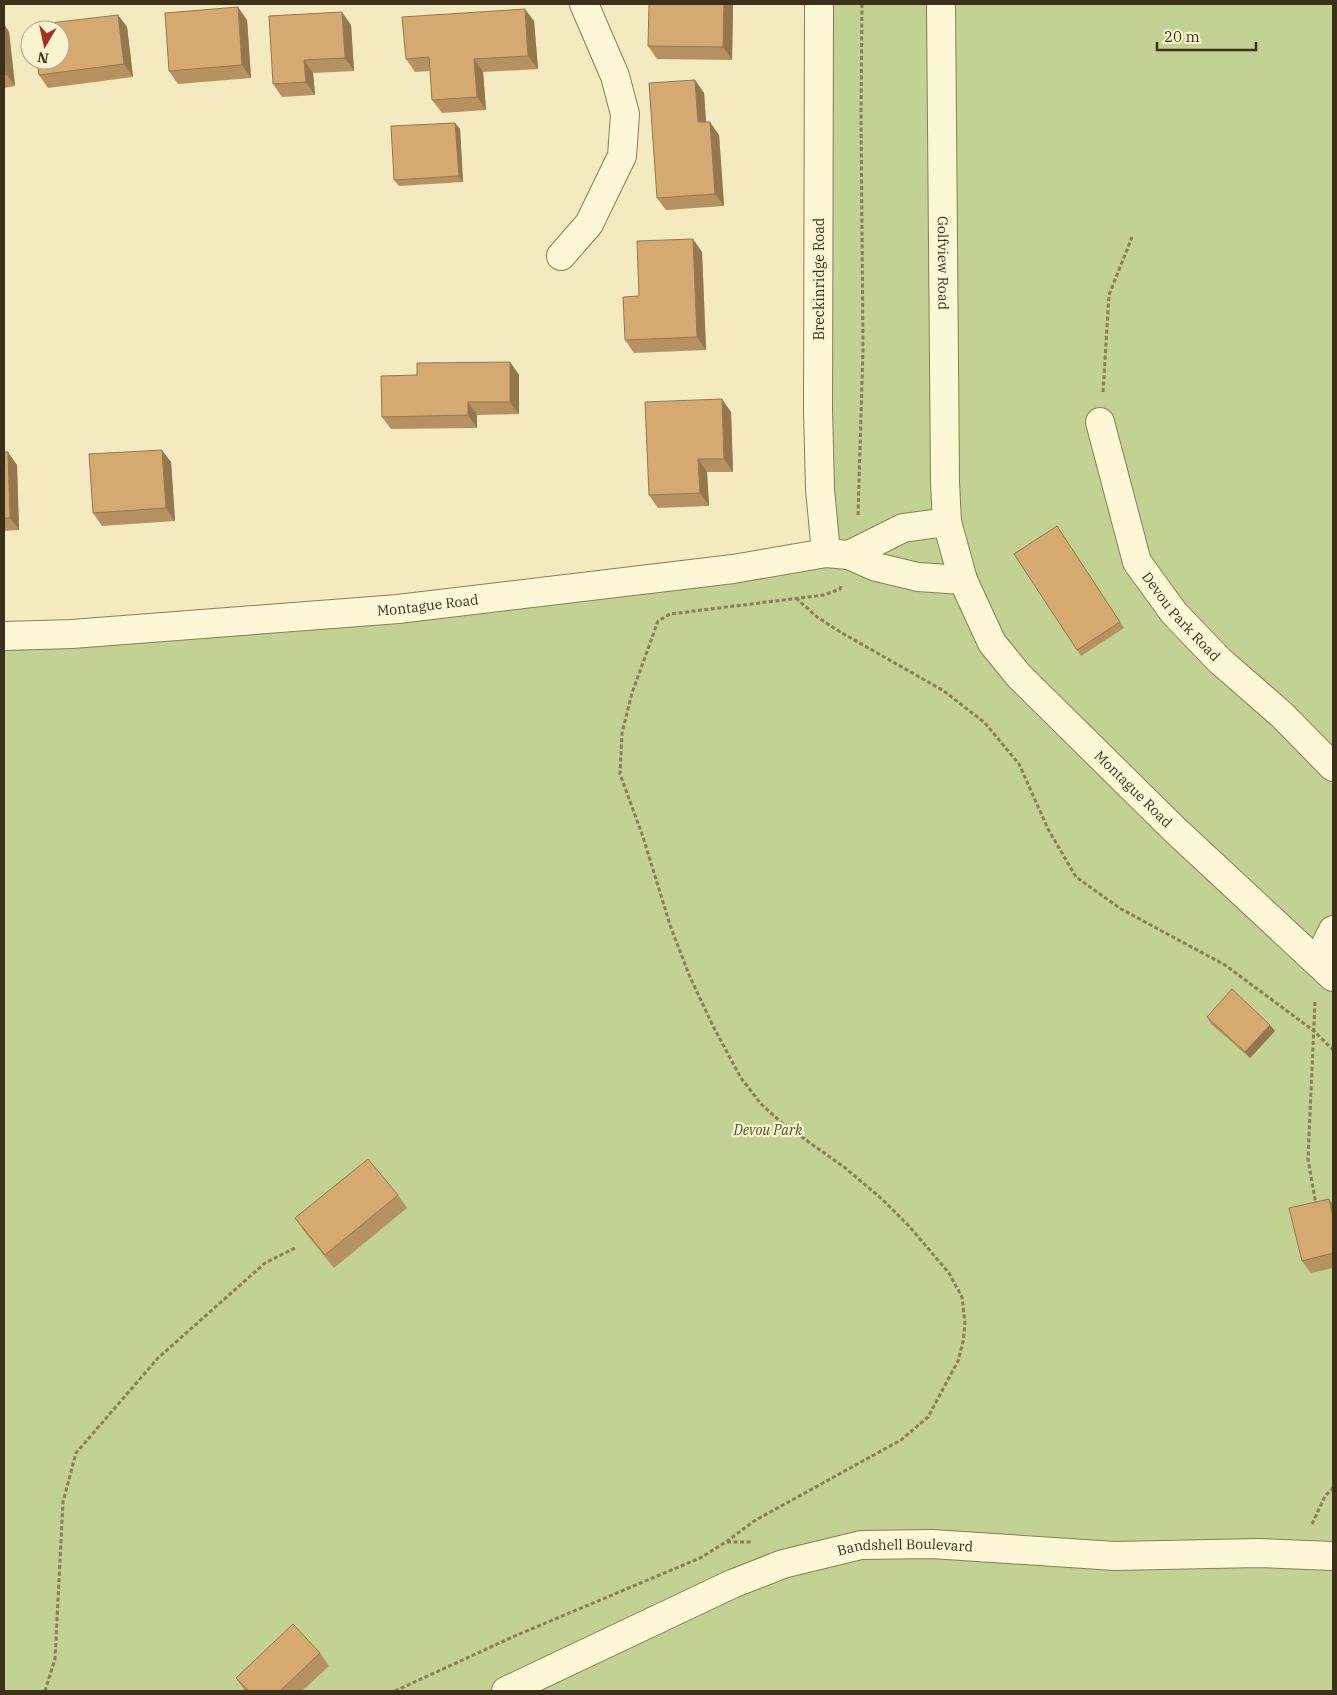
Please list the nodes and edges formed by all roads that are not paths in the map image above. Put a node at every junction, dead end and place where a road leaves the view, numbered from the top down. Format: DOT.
graph roads {
  1 [pos="584,4"];
  2 [pos="819,4"];
  3 [pos="941,4"];
  4 [pos="561,256"];
  5 [pos="1100,422"];
  6 [pos="947,522"];
  7 [pos="837,554"];
  8 [pos="962,580"];
  9 [pos="4,636"];
  10 [pos="1333,767"];
  11 [pos="1333,930"];
  12 [pos="1325,969"];
  13 [pos="1333,1556"];
  14 [pos="506,1691"];
  1 -- 4 [label="street"];
  2 -- 7 [label="street, Breckinridge Road"];
  3 -- 6 [label="street, Golfview Road"];
  5 -- 10 [label="street, Devou Park Road"];
  6 -- 7 [label="street, Montague Road"];
  6 -- 8 [label="street, Montague Road"];
  7 -- 8 [label="street"];
  7 -- 9 [label="street, Montague Road"];
  8 -- 12 [label="street, Montague Road"];
  11 -- 12 [label="street"];
  13 -- 14 [label="street, Bandshell Boulevard"];
}
